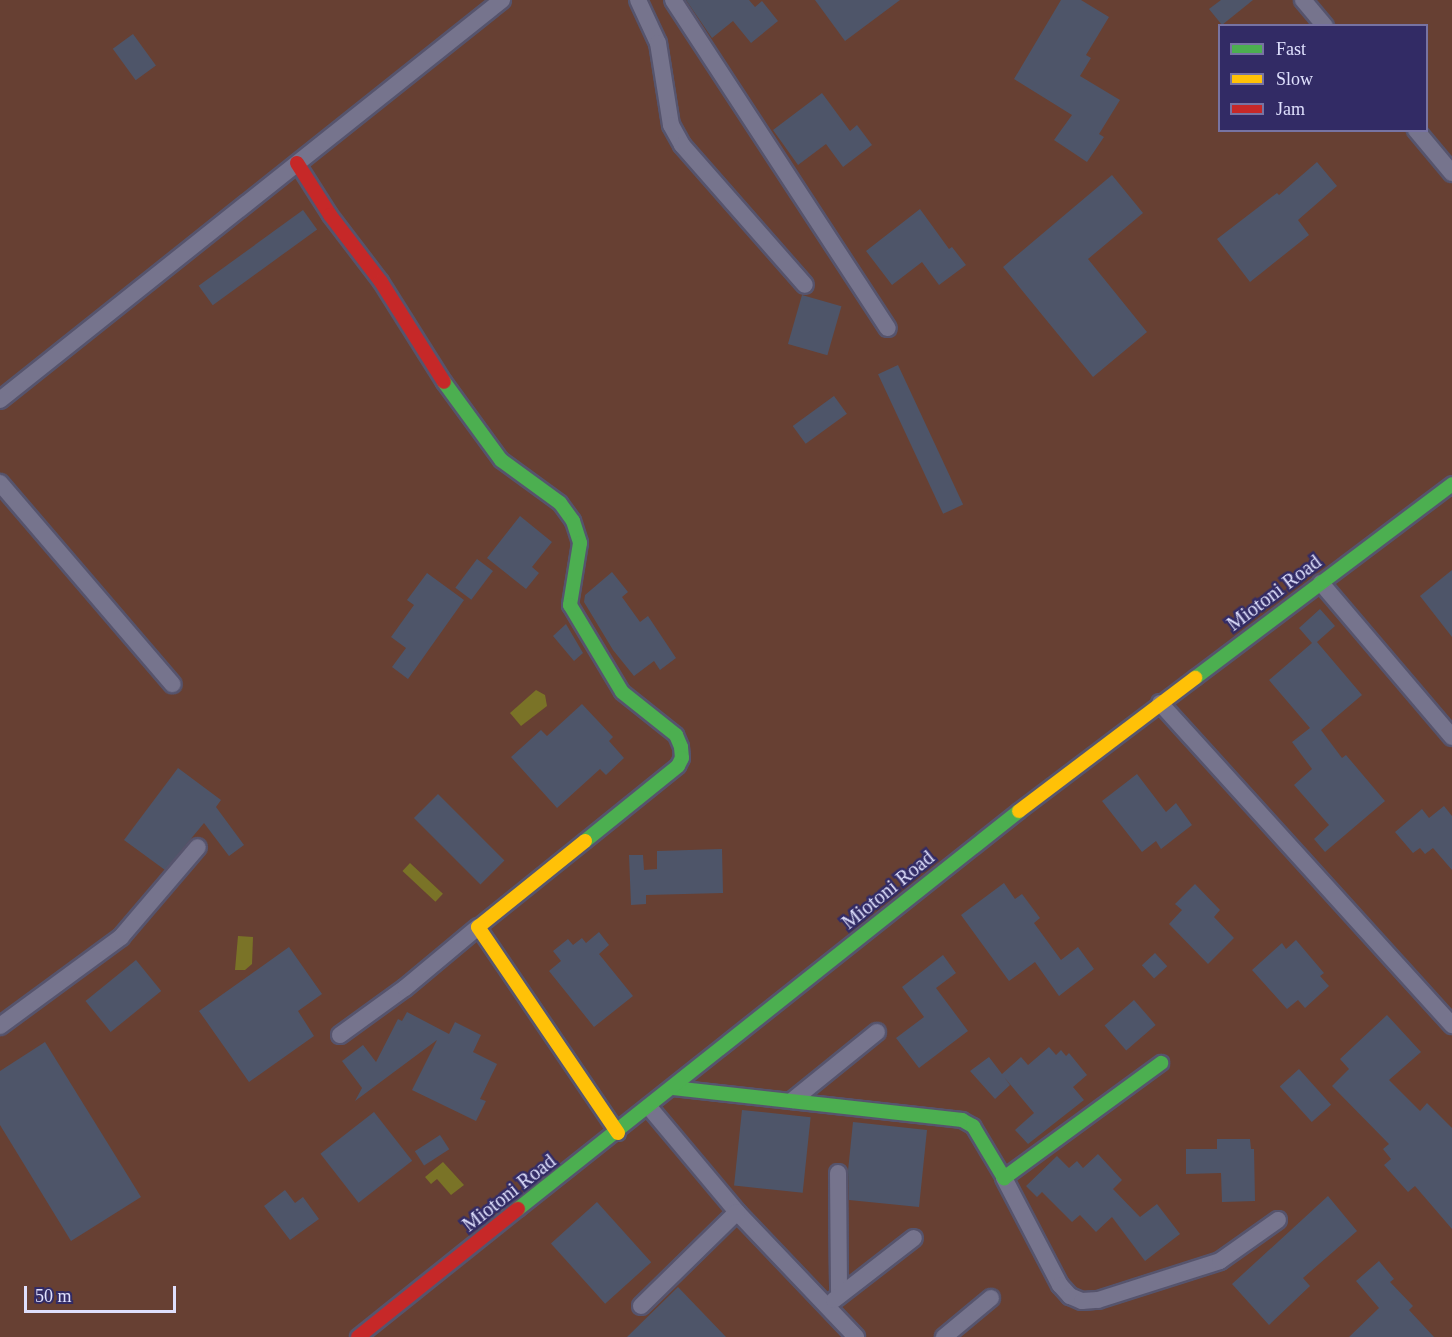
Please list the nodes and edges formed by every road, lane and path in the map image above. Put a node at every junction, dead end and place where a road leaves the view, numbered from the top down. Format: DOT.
graph roads {
  1 [pos="502,0"];
  2 [pos="638,0"];
  3 [pos="673,0"];
  4 [pos="1303,0"];
  5 [pos="1323,24"];
  6 [pos="1418,132"];
  7 [pos="297,164"];
  8 [pos="1452,173"];
  9 [pos="805,285"];
  10 [pos="888,328"];
  11 [pos="0,400"];
  12 [pos="0,483"];
  13 [pos="1452,484"];
  14 [pos="1321,583"];
  15 [pos="172,684"];
  16 [pos="1160,703"];
  17 [pos="1452,737"];
  18 [pos="198,847"];
  19 [pos="478,927"];
  20 [pos="1452,1024"];
  21 [pos="0,1026"];
  22 [pos="877,1032"];
  23 [pos="340,1035"];
  24 [pos="1161,1062"];
  25 [pos="673,1088"];
  26 [pos="793,1100"];
  27 [pos="649,1107"];
  28 [pos="618,1132"];
  29 [pos="838,1173"];
  30 [pos="1004,1178"];
  31 [pos="738,1212"];
  32 [pos="1278,1220"];
  33 [pos="914,1238"];
  34 [pos="991,1298"];
  35 [pos="834,1300"];
  36 [pos="641,1306"];
  37 [pos="358,1337"];
  38 [pos="856,1337"];
  39 [pos="944,1337"];
  1 -- 7 [label="street"];
  2 -- 9 [label="street"];
  3 -- 10 [label="street"];
  4 -- 5 [label="street"];
  6 -- 8 [label="street"];
  7 -- 11 [label="street"];
  7 -- 19 [label="street"];
  12 -- 15 [label="street"];
  13 -- 14 [label="street, Miotoni Road"];
  14 -- 16 [label="street, Miotoni Road"];
  14 -- 17 [label="street"];
  16 -- 20 [label="street"];
  16 -- 25 [label="street, Miotoni Road"];
  18 -- 21 [label="street"];
  19 -- 23 [label="street"];
  19 -- 28 [label="street"];
  22 -- 26 [label="street"];
  24 -- 30 [label="street"];
  25 -- 26 [label="street"];
  25 -- 27 [label="street, Miotoni Road"];
  26 -- 30 [label="street"];
  27 -- 28 [label="street, Miotoni Road"];
  27 -- 31 [label="street"];
  28 -- 37 [label="street, Miotoni Road"];
  29 -- 35 [label="street"];
  30 -- 32 [label="street"];
  31 -- 35 [label="street"];
  31 -- 36 [label="street"];
  33 -- 35 [label="street"];
  34 -- 39 [label="street"];
  35 -- 38 [label="street"];
}
